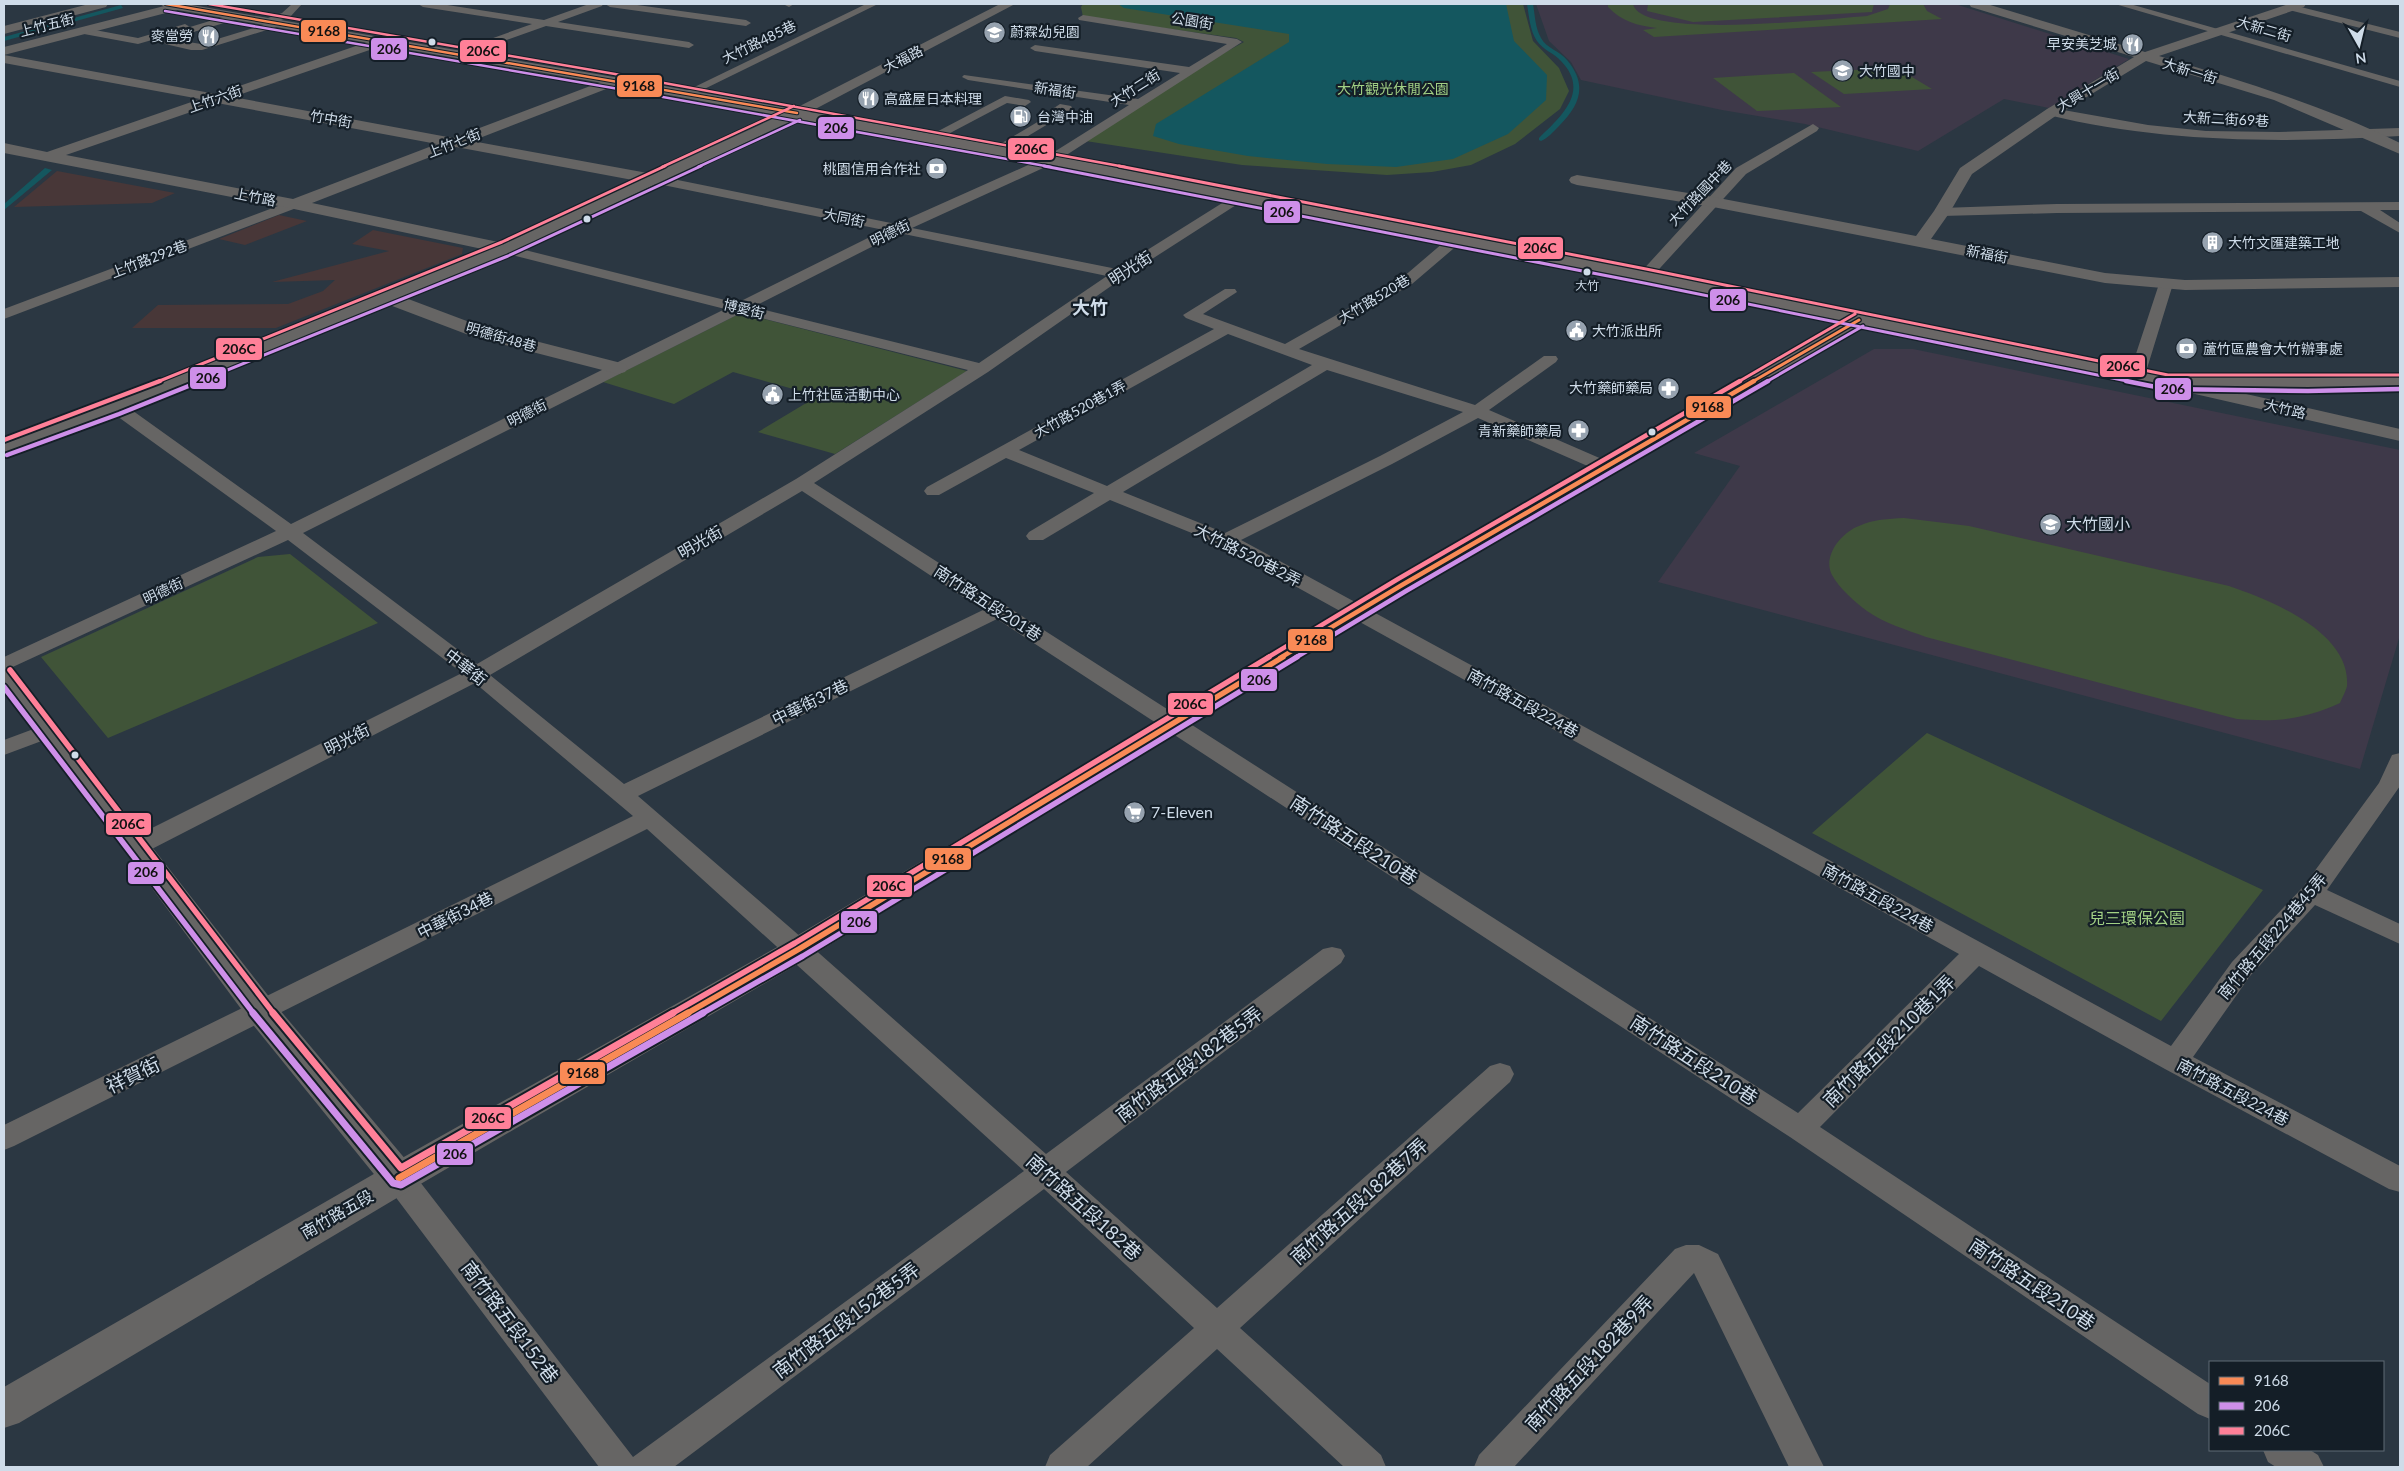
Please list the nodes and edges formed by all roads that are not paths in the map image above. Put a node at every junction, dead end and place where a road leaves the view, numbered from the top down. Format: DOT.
graph roads {
  1 [pos="102,4"];
  2 [pos="176,4"];
  3 [pos="297,4"];
  4 [pos="423,4"];
  5 [pos="598,4"];
  6 [pos="610,4"];
  7 [pos="873,4"];
  8 [pos="1009,4"];
  9 [pos="1975,4"];
  10 [pos="2120,4"];
  11 [pos="2288,5"];
  12 [pos="232,15"];
  13 [pos="1083,18"];
  14 [pos="274,22"];
  15 [pos="548,22"];
  16 [pos="746,23"];
  17 [pos="4,30"];
  18 [pos="84,31"];
  19 [pos="2216,31"];
  20 [pos="2400,35"];
  21 [pos="382,41"];
  22 [pos="1237,42"];
  23 [pos="689,45"];
  24 [pos="1035,48"];
  25 [pos="4,51"];
  26 [pos="458,54"];
  27 [pos="2144,57"];
  28 [pos="4,59"];
  29 [pos="1190,71"];
  30 [pos="968,77"];
  31 [pos="614,81"];
  32 [pos="2400,84"];
  33 [pos="686,94"];
  34 [pos="215,99"];
  35 [pos="1025,102"];
  36 [pos="1141,103"];
  37 [pos="1060,108"];
  38 [pos="2052,112"];
  39 [pos="797,114"];
  40 [pos="1813,128"];
  41 [pos="2400,132"];
  42 [pos="2370,134"];
  43 [pos="931,138"];
  44 [pos="457,141"];
  45 [pos="4,148"];
  46 [pos="2400,149"];
  47 [pos="996,150"];
  48 [pos="49,157"];
  49 [pos="1050,160"];
  50 [pos="658,180"];
  51 [pos="1577,180"];
  52 [pos="1240,198"];
  53 [pos="1712,202"];
  54 [pos="294,204"];
  55 [pos="2365,206"];
  56 [pos="2400,206"];
  57 [pos="1942,212"];
  58 [pos="897,229"];
  59 [pos="2400,229"];
  60 [pos="1455,240"];
  61 [pos="1921,241"];
  62 [pos="505,250"];
  63 [pos="1119,274"];
  64 [pos="1645,276"];
  65 [pos="2400,282"];
  66 [pos="2166,284"];
  67 [pos="1230,292"];
  68 [pos="386,297"];
  69 [pos="739,308"];
  70 [pos="4,314"];
  71 [pos="1860,320"];
  72 [pos="1227,328"];
  73 [pos="1286,350"];
  74 [pos="1550,358"];
  75 [pos="1325,364"];
  76 [pos="618,368"];
  77 [pos="982,369"];
  78 [pos="2138,375"];
  79 [pos="2167,382"];
  80 [pos="2400,382"];
  81 [pos="116,407"];
  82 [pos="1477,410"];
  83 [pos="2400,435"];
  84 [pos="4,448"];
  85 [pos="1004,450"];
  86 [pos="1605,467"];
  87 [pos="802,483"];
  88 [pos="933,491"];
  89 [pos="1109,492"];
  90 [pos="292,531"];
  91 [pos="1036,536"];
  92 [pos="1226,540"];
  93 [pos="998,610"];
  94 [pos="1357,612"];
  95 [pos="4,665"];
  96 [pos="476,674"];
  97 [pos="4,675"];
  98 [pos="1174,723"];
  99 [pos="46,731"];
  100 [pos="4,748"];
  101 [pos="2400,760"];
  102 [pos="620,795"];
  103 [pos="649,818"];
  104 [pos="136,846"];
  105 [pos="2312,892"];
  106 [pos="2400,935"];
  107 [pos="798,949"];
  108 [pos="1977,952"];
  109 [pos="1332,956"];
  110 [pos="262,1012"];
  111 [pos="2175,1061"];
  112 [pos="1500,1074"];
  113 [pos="1800,1129"];
  114 [pos="4,1138"];
  115 [pos="1045,1171"];
  116 [pos="399,1178"];
  117 [pos="2400,1180"];
  118 [pos="1218,1329"];
  119 [pos="2209,1402"];
  120 [pos="4,1409"];
  121 [pos="2282,1451"];
  122 [pos="620,1467"];
  123 [pos="646,1467"];
  124 [pos="1062,1467"];
  125 [pos="1369,1467"];
  126 [pos="1491,1467"];
  127 [pos="1807,1467"];
  128 [pos="2306,1467"];
  1 -- 17 [label="street"];
  2 -- 12 [label="main road, 大竹路"];
  2 -- 18 [label="street, 上竹五街"];
  3 -- 14 [label="lane"];
  4 -- 15 [label="lane"];
  5 -- 15 [label="lane"];
  6 -- 16 [label="lane"];
  7 -- 33 [label="lane, 大竹路485巷"];
  8 -- 39 [label="street, 大福路"];
  9 -- 27 [label="street, 大新一街"];
  10 -- 19 [label="lane, 大新二街"];
  11 -- 19 [label="street, 大興十一街"];
  11 -- 20 [label="lane"];
  12 -- 14 [label="main road, 大竹路"];
  12 -- 14 [label="lane"];
  12 -- 18 [label="lane"];
  13 -- 22 [label="lane, 公園街"];
  14 -- 21 [label="main road, 大竹路"];
  15 -- 23 [label="lane"];
  15 -- 26 [label="lane"];
  18 -- 25 [label="street, 上竹五街"];
  19 -- 27 [label="street, 大興十一街"];
  19 -- 32 [label="lane, 大新二街"];
  21 -- 26 [label="main road, 大竹路"];
  21 -- 34 [label="street, 上竹六街"];
  22 -- 29 [label="lane, 大竹二街"];
  24 -- 29 [label="lane"];
  26 -- 31 [label="main road, 大竹路"];
  27 -- 38 [label="street, 大興十一街"];
  27 -- 42 [label="street, 大新一街"];
  28 -- 34 [label="street, 竹中街"];
  29 -- 36 [label="lane, 大竹二街"];
  30 -- 36 [label="lane, 新福街"];
  31 -- 33 [label="main road, 大竹路"];
  31 -- 44 [label="street, 上竹七街"];
  33 -- 39 [label="main road, 大竹路"];
  34 -- 44 [label="street, 竹中街"];
  34 -- 48 [label="street, 上竹六街"];
  35 -- 43 [label="lane"];
  36 -- 49 [label="lane, 大竹二街"];
  37 -- 47 [label="lane"];
  38 -- 42 [label="lane, 大新二街69巷"];
  38 -- 57 [label="street, 大興十一街"];
  39 -- 43 [label="main road, 大竹路"];
  39 -- 50 [label="street, 大福路"];
  40 -- 53 [label="lane, 大竹路國中巷"];
  41 -- 42 [label="lane, 大新二街69巷"];
  42 -- 46 [label="street, 大新一街"];
  43 -- 47 [label="main road, 大竹路"];
  44 -- 50 [label="street, 竹中街"];
  44 -- 54 [label="street, 上竹七街"];
  45 -- 48 [label="street, 上竹路"];
  47 -- 49 [label="main road, 大竹路"];
  48 -- 54 [label="street, 上竹路"];
  49 -- 52 [label="main road, 大竹路"];
  49 -- 58 [label="lane, 明德街"];
  50 -- 58 [label="lane, 大同街"];
  50 -- 62 [label="street, 大福路"];
  51 -- 53 [label="street, 新福街"];
  52 -- 60 [label="main road, 大竹路"];
  52 -- 63 [label="lane, 明光街"];
  53 -- 61 [label="street, 新福街"];
  53 -- 64 [label="lane, 大竹路國中巷"];
  54 -- 62 [label="street, 上竹路"];
  54 -- 70 [label="lane, 上竹路292巷"];
  55 -- 56 [label="lane"];
  55 -- 57 [label="lane"];
  55 -- 59 [label="lane"];
  57 -- 61 [label="street, 大興十一街"];
  58 -- 63 [label="lane, 大同街"];
  58 -- 69 [label="lane, 明德街"];
  60 -- 64 [label="main road, 大竹路"];
  60 -- 73 [label="lane, 大竹路520巷"];
  61 -- 66 [label="street, 新福街"];
  62 -- 68 [label="street, 大福路"];
  62 -- 69 [label="lane, 博愛街"];
  63 -- 77 [label="lane, 明光街"];
  64 -- 71 [label="main road, 大竹路"];
  65 -- 66 [label="street, 新福街"];
  66 -- 78 [label="lane"];
  67 -- 72 [label="lane"];
  68 -- 76 [label="street, 明德街48巷"];
  68 -- 81 [label="street, 大福路"];
  69 -- 76 [label="lane, 明德街"];
  69 -- 77 [label="lane, 博愛街"];
  71 -- 78 [label="main road, 大竹路"];
  71 -- 86 [label="street, 南竹路五段"];
  72 -- 73 [label="lane"];
  72 -- 85 [label="lane, 大竹路520巷1弄"];
  73 -- 75 [label="lane"];
  74 -- 82 [label="lane"];
  75 -- 82 [label="lane"];
  75 -- 89 [label="lane"];
  76 -- 90 [label="lane, 明德街"];
  77 -- 87 [label="lane, 明光街"];
  78 -- 79 [label="main road, 大竹路"];
  79 -- 80 [label="main road"];
  79 -- 83 [label="street, 大竹路"];
  81 -- 84 [label="street, 大福路"];
  81 -- 90 [label="lane, 中華街"];
  82 -- 86 [label="lane"];
  82 -- 92 [label="lane"];
  85 -- 88 [label="lane, 大竹路520巷1弄"];
  85 -- 89 [label="lane, 大竹路520巷2弄"];
  86 -- 94 [label="street, 南竹路五段"];
  87 -- 93 [label="lane, 南竹路五段201巷"];
  87 -- 96 [label="lane, 明光街"];
  89 -- 91 [label="lane"];
  89 -- 92 [label="lane, 大竹路520巷2弄"];
  90 -- 95 [label="lane, 明德街"];
  90 -- 96 [label="lane, 中華街"];
  92 -- 94 [label="lane, 大竹路520巷2弄"];
  93 -- 98 [label="lane, 南竹路五段201巷"];
  93 -- 102 [label="lane, 中華街37巷"];
  94 -- 98 [label="street, 南竹路五段"];
  94 -- 108 [label="lane, 南竹路五段224巷"];
  96 -- 102 [label="lane, 中華街"];
  96 -- 104 [label="lane, 明光街"];
  97 -- 99 [label="street"];
  98 -- 107 [label="street, 南竹路五段"];
  98 -- 113 [label="lane, 南竹路五段210巷"];
  99 -- 100 [label="lane"];
  99 -- 104 [label="street"];
  101 -- 105 [label="lane, 南竹路五段224巷45弄"];
  102 -- 103 [label="lane, 中華街"];
  103 -- 107 [label="lane, 中華街"];
  103 -- 110 [label="lane, 中華街34巷"];
  104 -- 110 [label="street"];
  105 -- 106 [label="lane"];
  105 -- 111 [label="lane, 南竹路五段224巷45弄"];
  107 -- 115 [label="lane, 南竹路五段182巷"];
  107 -- 116 [label="street, 南竹路五段"];
  108 -- 111 [label="lane, 南竹路五段224巷"];
  108 -- 113 [label="lane, 南竹路五段210巷1弄"];
  109 -- 115 [label="lane, 南竹路五段182巷5弄"];
  110 -- 114 [label="lane, 祥賀街"];
  110 -- 116 [label="street"];
  111 -- 117 [label="lane, 南竹路五段224巷"];
  112 -- 118 [label="lane, 南竹路五段182巷7弄"];
  113 -- 119 [label="lane, 南竹路五段210巷"];
  115 -- 118 [label="lane, 南竹路五段182巷"];
  115 -- 123 [label="lane, 南竹路五段152巷5弄"];
  116 -- 120 [label="street, 南竹路五段"];
  116 -- 122 [label="lane, 南竹路五段152巷"];
  118 -- 124 [label="lane, 南竹路五段182巷7弄"];
  118 -- 125 [label="lane, 南竹路五段182巷"];
  121 -- 128 [label="lane"];
  126 -- 127 [label="lane, 南竹路五段182巷9弄"];
}
